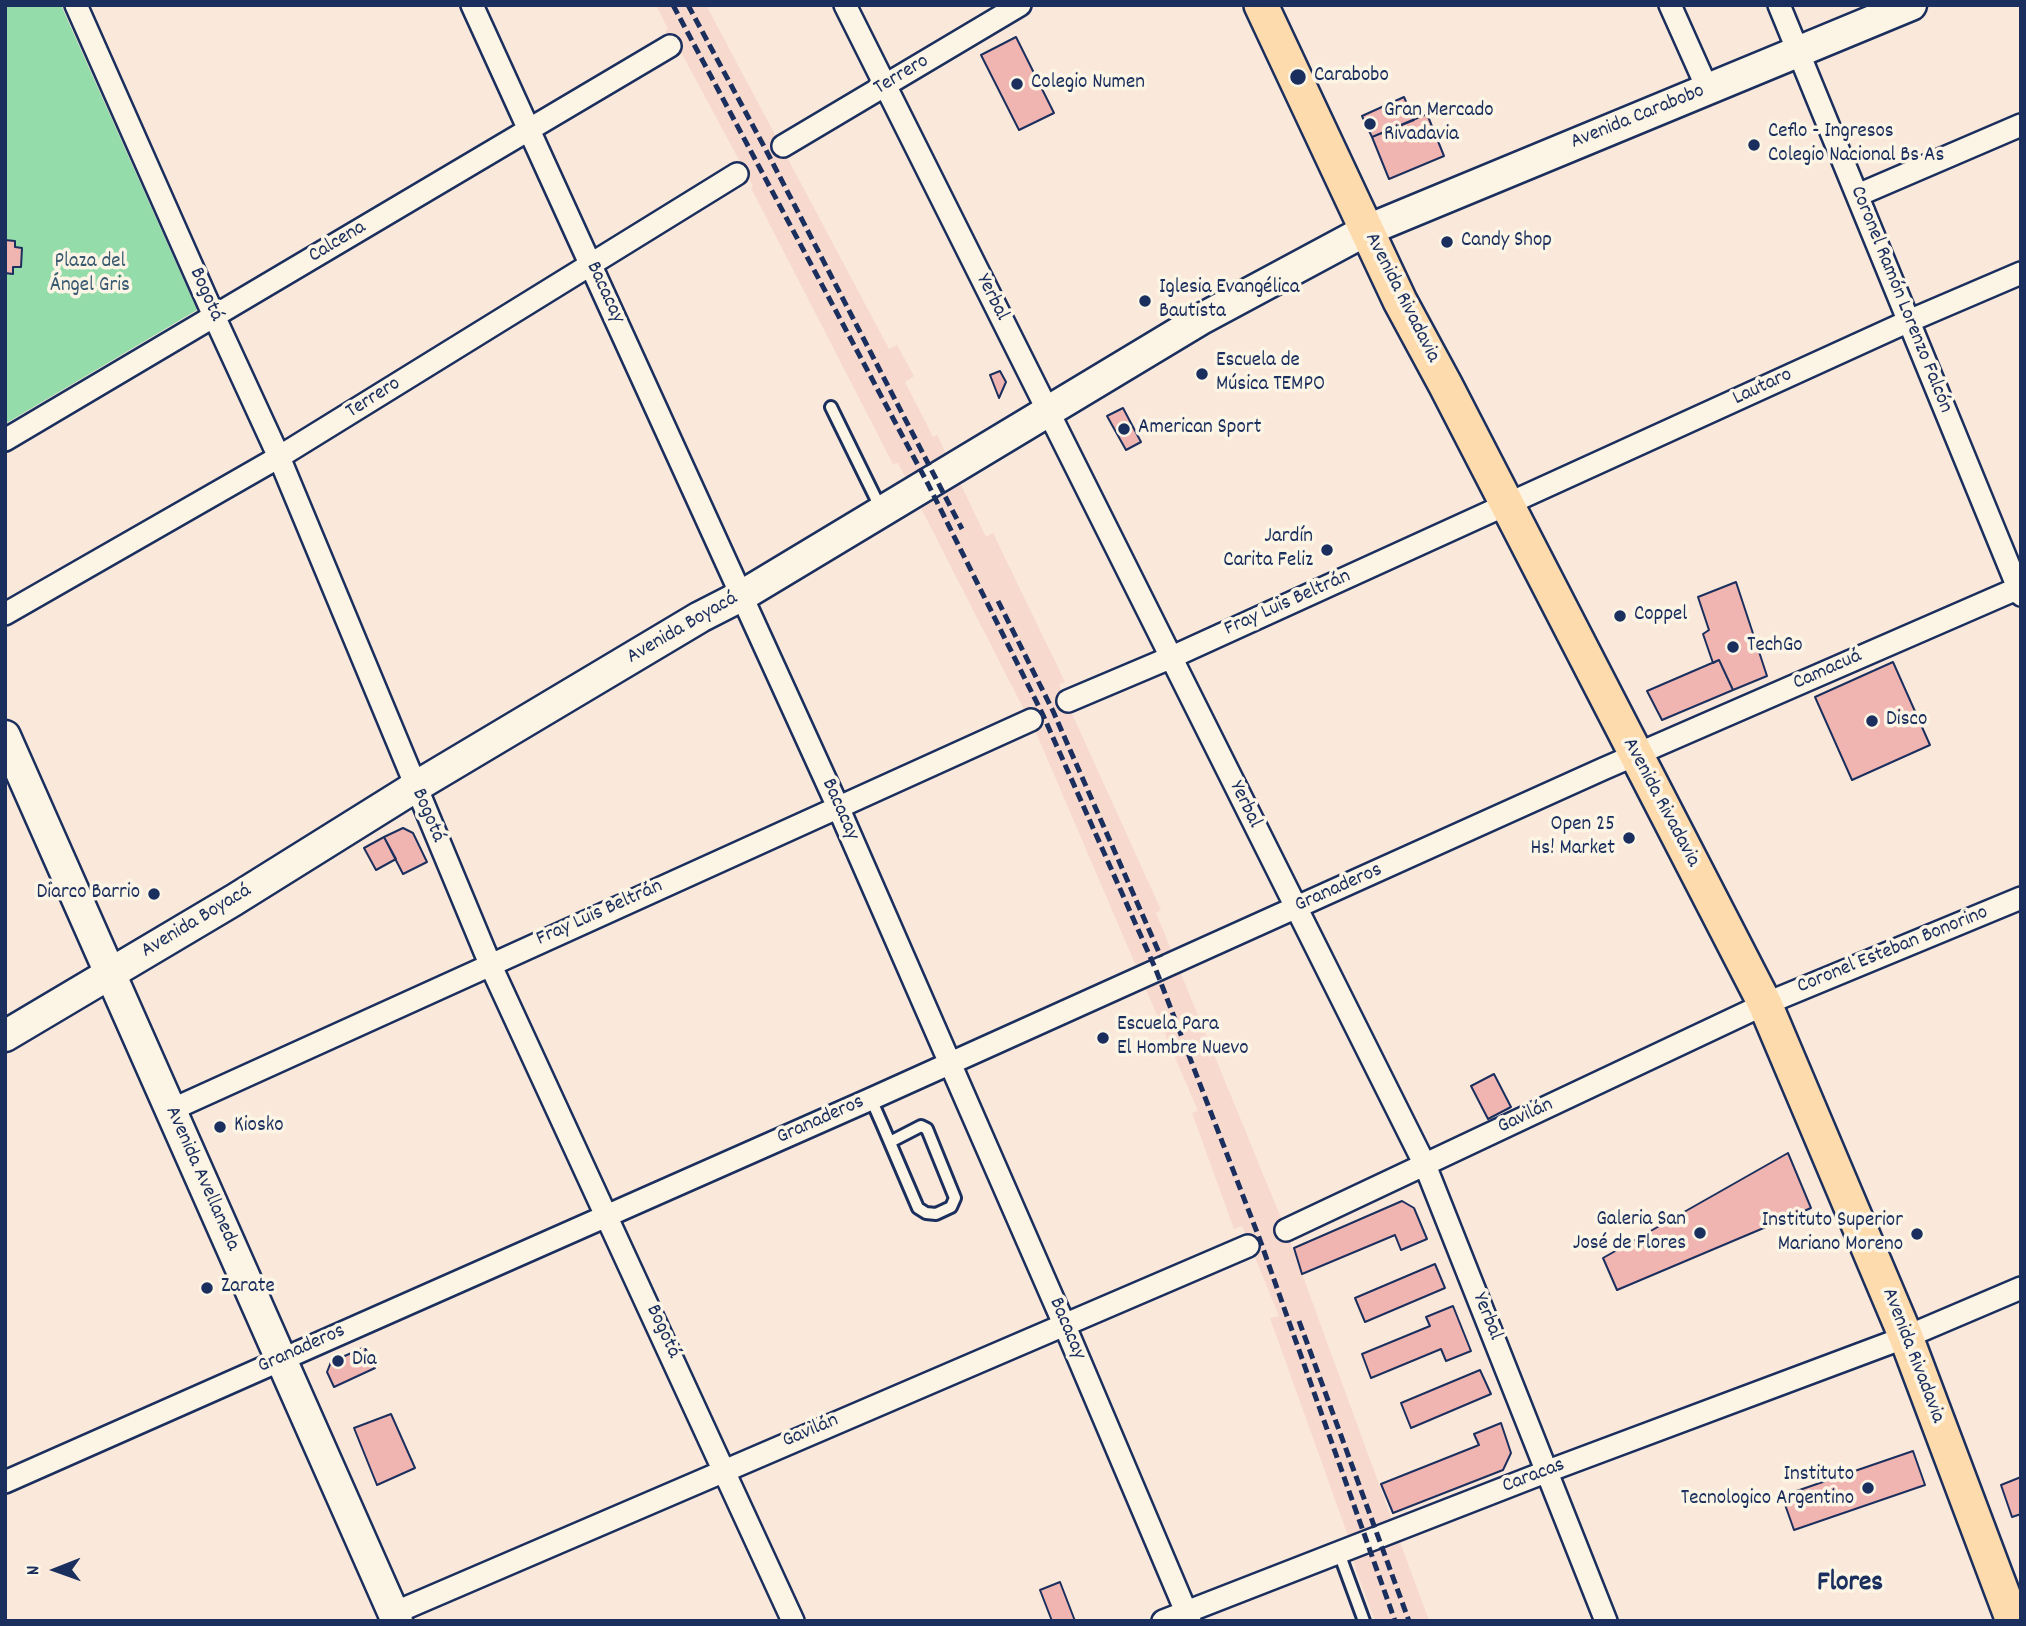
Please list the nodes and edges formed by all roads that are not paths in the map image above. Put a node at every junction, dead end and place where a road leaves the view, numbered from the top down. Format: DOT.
graph roads {
  1 [pos="76,5"];
  2 [pos="472,5"];
  3 [pos="845,5"];
  4 [pos="1020,5"];
  5 [pos="1261,5"];
  6 [pos="1670,5"];
  7 [pos="1779,5"];
  8 [pos="1910,5"];
  9 [pos="670,46"];
  10 [pos="1797,53"];
  11 [pos="885,87"];
  12 [pos="1708,90"];
  13 [pos="2021,125"];
  14 [pos="528,131"];
  15 [pos="783,146"];
  16 [pos="737,174"];
  17 [pos="1858,195"];
  18 [pos="1365,231"];
  19 [pos="591,265"];
  20 [pos="2021,273"];
  21 [pos="214,316"];
  22 [pos="1909,321"];
  23 [pos="831,407"];
  24 [pos="1048,412"];
  25 [pos="5,440"];
  26 [pos="279,457"];
  27 [pos="1507,505"];
  28 [pos="882,511"];
  29 [pos="2020,590"];
  30 [pos="743,595"];
  31 [pos="5,614"];
  32 [pos="1172,657"];
  33 [pos="1069,701"];
  34 [pos="1031,720"];
  35 [pos="5,736"];
  36 [pos="1635,756"];
  37 [pos="415,787"];
  38 [pos="838,807"];
  39 [pos="2021,898"];
  40 [pos="1295,909"];
  41 [pos="490,964"];
  42 [pos="111,974"];
  43 [pos="1765,1004"];
  44 [pos="5,1036"];
  45 [pos="950,1064"];
  46 [pos="871,1099"];
  47 [pos="171,1110"];
  48 [pos="890,1142"];
  49 [pos="1425,1165"];
  50 [pos="608,1216"];
  51 [pos="1286,1230"];
  52 [pos="1248,1246"];
  53 [pos="2021,1288"];
  54 [pos="1064,1324"];
  55 [pos="1906,1336"];
  56 [pos="281,1359"];
  57 [pos="725,1469"];
  58 [pos="1548,1471"];
  59 [pos="5,1482"];
  60 [pos="1339,1553"];
  61 [pos="1188,1616"];
  62 [pos="389,1618"];
  63 [pos="793,1621"];
  64 [pos="1163,1621"];
  65 [pos="1364,1621"];
  66 [pos="1606,1621"];
  67 [pos="2013,1621"];
  1 -- 21 [label="street, Bogotá"];
  2 -- 14 [label="street, Bacacay"];
  3 -- 11 [label="street, Yerbal"];
  4 -- 11 [label="street, Terrero"];
  5 -- 18 [label="main road, Avenida Rivadavia"];
  6 -- 12 [label="street"];
  7 -- 10 [label="street, Coronel Ramón Lorenzo Falcón"];
  8 -- 10 [label="main road, Avenida Carabobo"];
  9 -- 14 [label="street, Calcena"];
  10 -- 12 [label="main road, Avenida Carabobo"];
  10 -- 17 [label="street, Coronel Ramón Lorenzo Falcón"];
  11 -- 15 [label="street, Terrero"];
  11 -- 24 [label="street, Yerbal"];
  12 -- 18 [label="main road, Avenida Carabobo"];
  13 -- 17 [label="street"];
  14 -- 19 [label="street, Bacacay"];
  14 -- 21 [label="street, Calcena"];
  16 -- 19 [label="street, Terrero"];
  17 -- 22 [label="street, Coronel Ramón Lorenzo Falcón"];
  18 -- 24 [label="main road, Avenida Boyacá"];
  18 -- 27 [label="main road, Avenida Rivadavia"];
  19 -- 26 [label="street, Terrero"];
  19 -- 30 [label="street, Bacacay"];
  20 -- 22 [label="street, Lautaro"];
  21 -- 25 [label="street, Calcena"];
  21 -- 26 [label="street, Bogotá"];
  22 -- 27 [label="street, Lautaro"];
  22 -- 29 [label="street, Coronel Ramón Lorenzo Falcón"];
  23 -- 28 [label="lane"];
  24 -- 28 [label="main road, Avenida Boyacá"];
  24 -- 32 [label="street, Yerbal"];
  26 -- 31 [label="street, Terrero"];
  26 -- 37 [label="street, Bogotá"];
  27 -- 32 [label="street, Fray Luis Beltrán"];
  27 -- 36 [label="main road, Avenida Rivadavia"];
  28 -- 30 [label="main road, Avenida Boyacá"];
  29 -- 36 [label="street, Camacuá"];
  30 -- 37 [label="main road, Avenida Boyacá"];
  30 -- 38 [label="street, Bacacay"];
  32 -- 33 [label="street, Fray Luis Beltrán"];
  32 -- 40 [label="street, Yerbal"];
  34 -- 38 [label="street, Fray Luis Beltrán"];
  35 -- 42 [label="main road, Avenida Avellaneda"];
  36 -- 40 [label="street, Granaderos"];
  36 -- 43 [label="main road, Avenida Rivadavia"];
  37 -- 41 [label="street, Bogotá"];
  37 -- 42 [label="main road, Avenida Boyacá"];
  38 -- 41 [label="street, Fray Luis Beltrán"];
  38 -- 45 [label="street, Bacacay"];
  39 -- 43 [label="street, Coronel Esteban Bonorino"];
  40 -- 45 [label="street, Granaderos"];
  40 -- 49 [label="street, Yerbal"];
  41 -- 47 [label="street, Fray Luis Beltrán"];
  41 -- 50 [label="street, Bogotá"];
  42 -- 44 [label="main road, Avenida Boyacá"];
  42 -- 47 [label="main road, Avenida Avellaneda"];
  43 -- 49 [label="street, Gavilán"];
  43 -- 55 [label="main road, Avenida Rivadavia"];
  45 -- 46 [label="street, Granaderos"];
  45 -- 54 [label="street, Bacacay"];
  46 -- 48 [label="lane"];
  46 -- 50 [label="street, Granaderos"];
  47 -- 56 [label="main road, Avenida Avellaneda"];
  48 -- 48 [label="lane"];
  49 -- 51 [label="street, Gavilán"];
  49 -- 58 [label="street, Yerbal"];
  50 -- 56 [label="street, Granaderos"];
  50 -- 57 [label="street, Bogotá"];
  52 -- 54 [label="street, Gavilán"];
  53 -- 55 [label="street, Caracas"];
  54 -- 57 [label="street, Gavilán"];
  54 -- 61 [label="street, Bacacay"];
  55 -- 58 [label="street, Caracas"];
  55 -- 67 [label="main road, Avenida Rivadavia"];
  56 -- 59 [label="street, Granaderos"];
  56 -- 62 [label="main road, Avenida Avellaneda"];
  57 -- 62 [label="street, Gavilán"];
  57 -- 63 [label="street, Bogotá"];
  58 -- 60 [label="street, Caracas"];
  58 -- 66 [label="street, Yerbal"];
  60 -- 61 [label="street, Caracas"];
  60 -- 65 [label="lane"];
  61 -- 64 [label="street, Caracas"];
}
